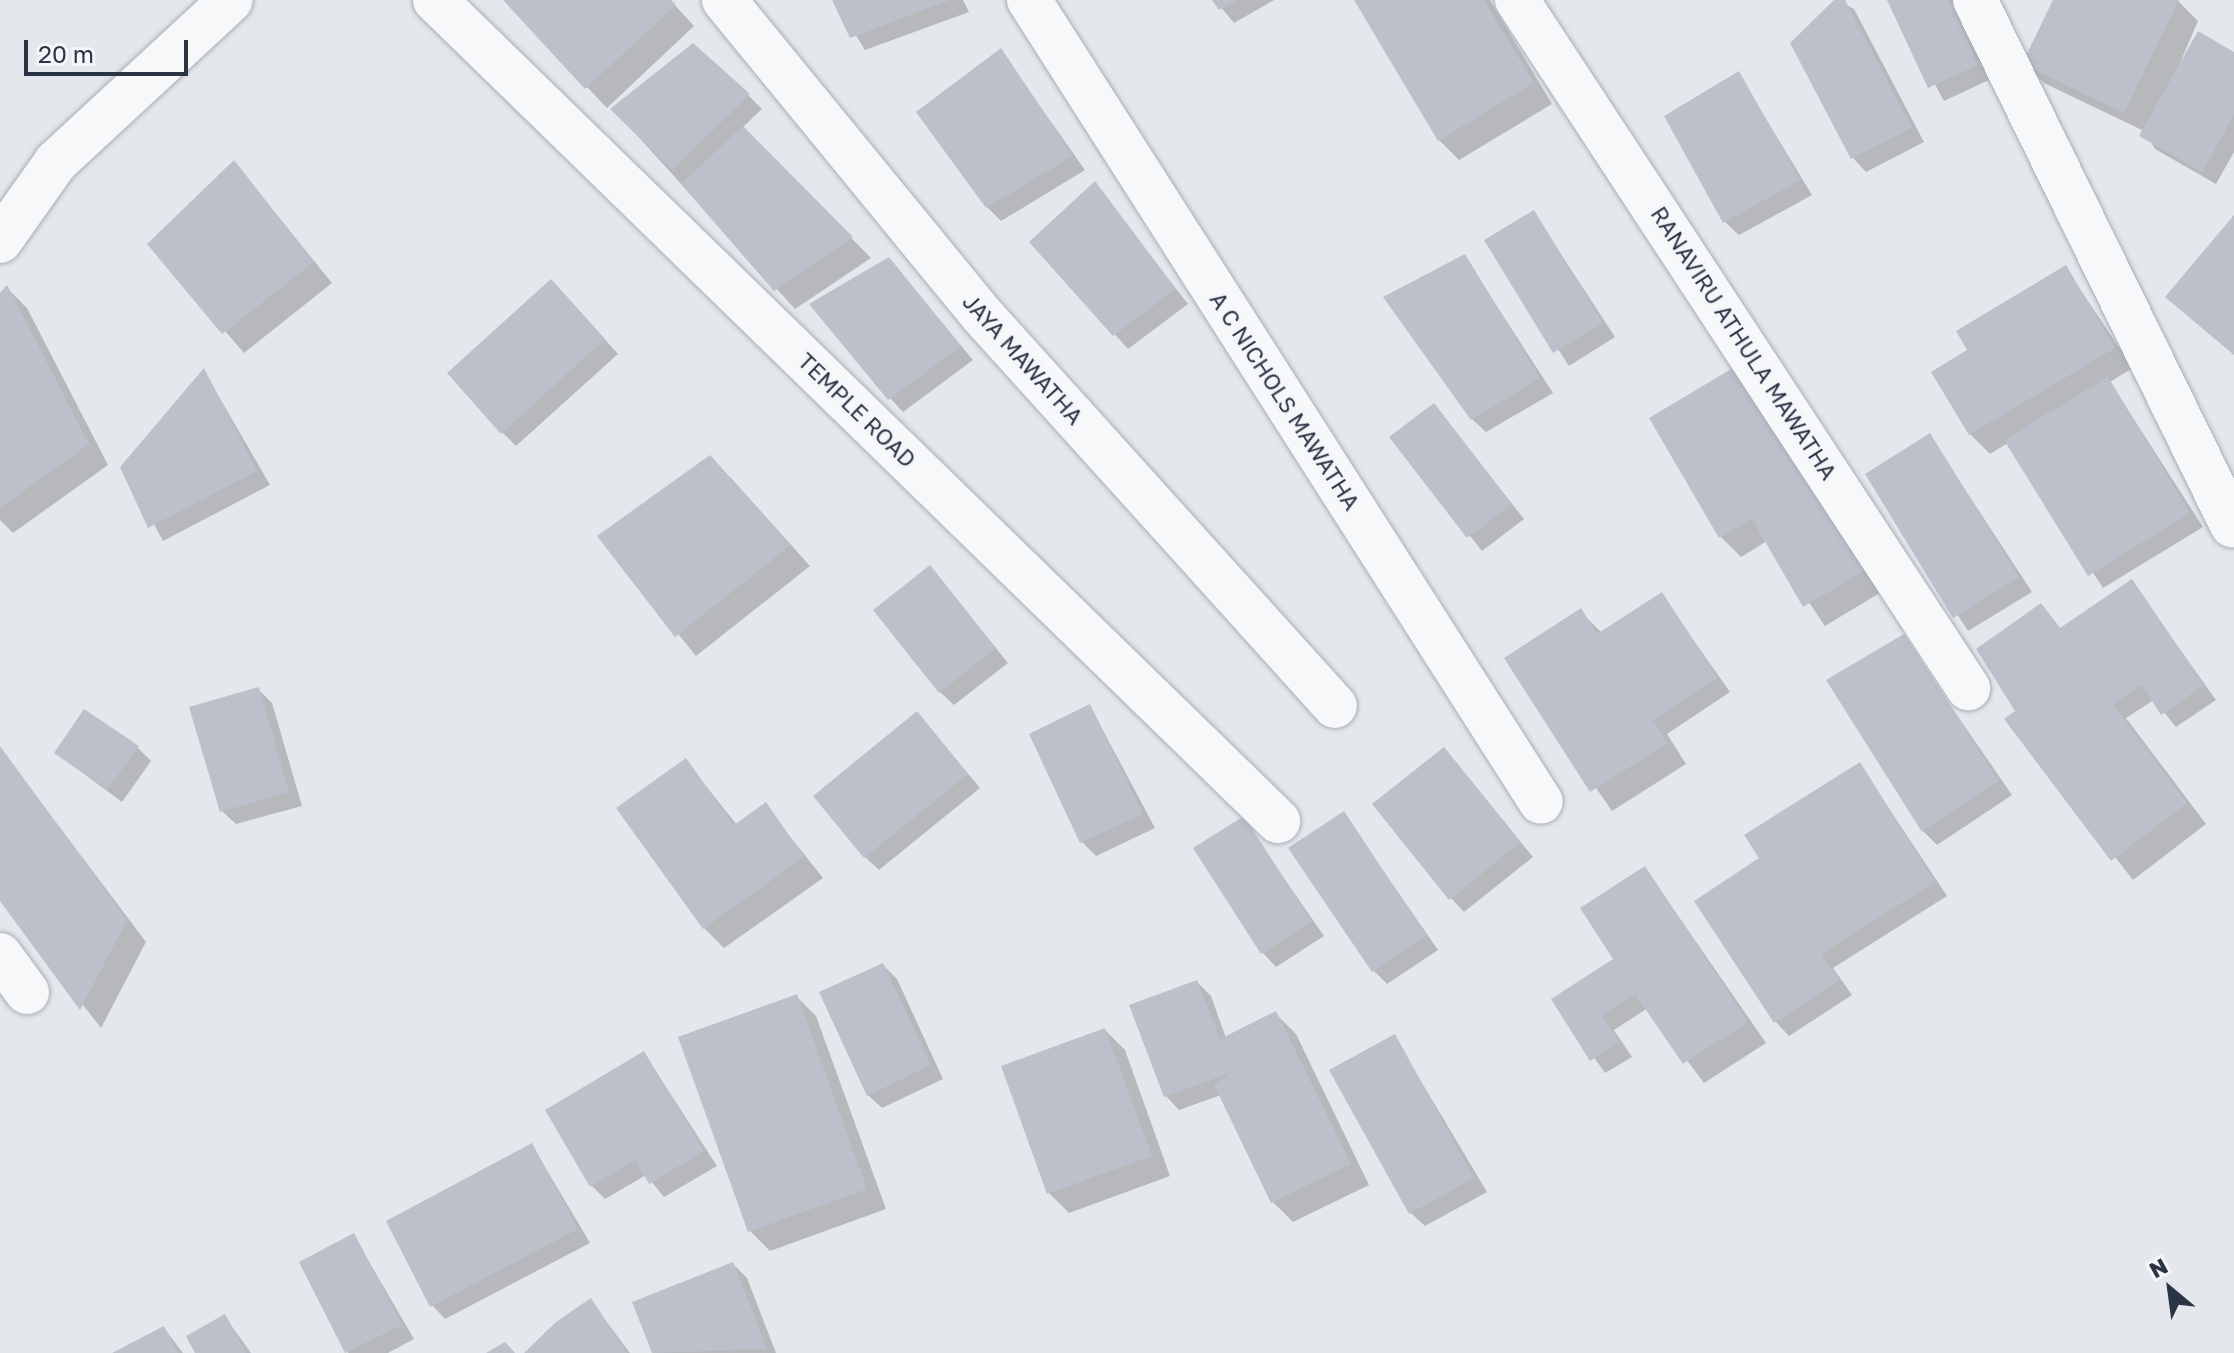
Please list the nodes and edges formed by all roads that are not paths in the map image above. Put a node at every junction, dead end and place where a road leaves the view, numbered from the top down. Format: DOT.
graph roads {
  1 [pos="231,0"];
  2 [pos="435,0"];
  3 [pos="724,0"];
  4 [pos="1029,0"];
  5 [pos="1517,0"];
  6 [pos="1975,0"];
  7 [pos="0,241"];
  8 [pos="2232,525"];
  9 [pos="1968,688"];
  10 [pos="1335,706"];
  11 [pos="1541,802"];
  12 [pos="1278,821"];
  13 [pos="0,955"];
  14 [pos="27,992"];
  1 -- 7 [label="street"];
  2 -- 12 [label="street, TEMPLE ROAD"];
  3 -- 10 [label="street, JAYA MAWATHA"];
  4 -- 11 [label="street, A C NICHOLS MAWATHA"];
  5 -- 9 [label="street, RANAVIRU ATHULA MAWATHA"];
  6 -- 8 [label="street"];
  13 -- 14 [label="street"];
}
